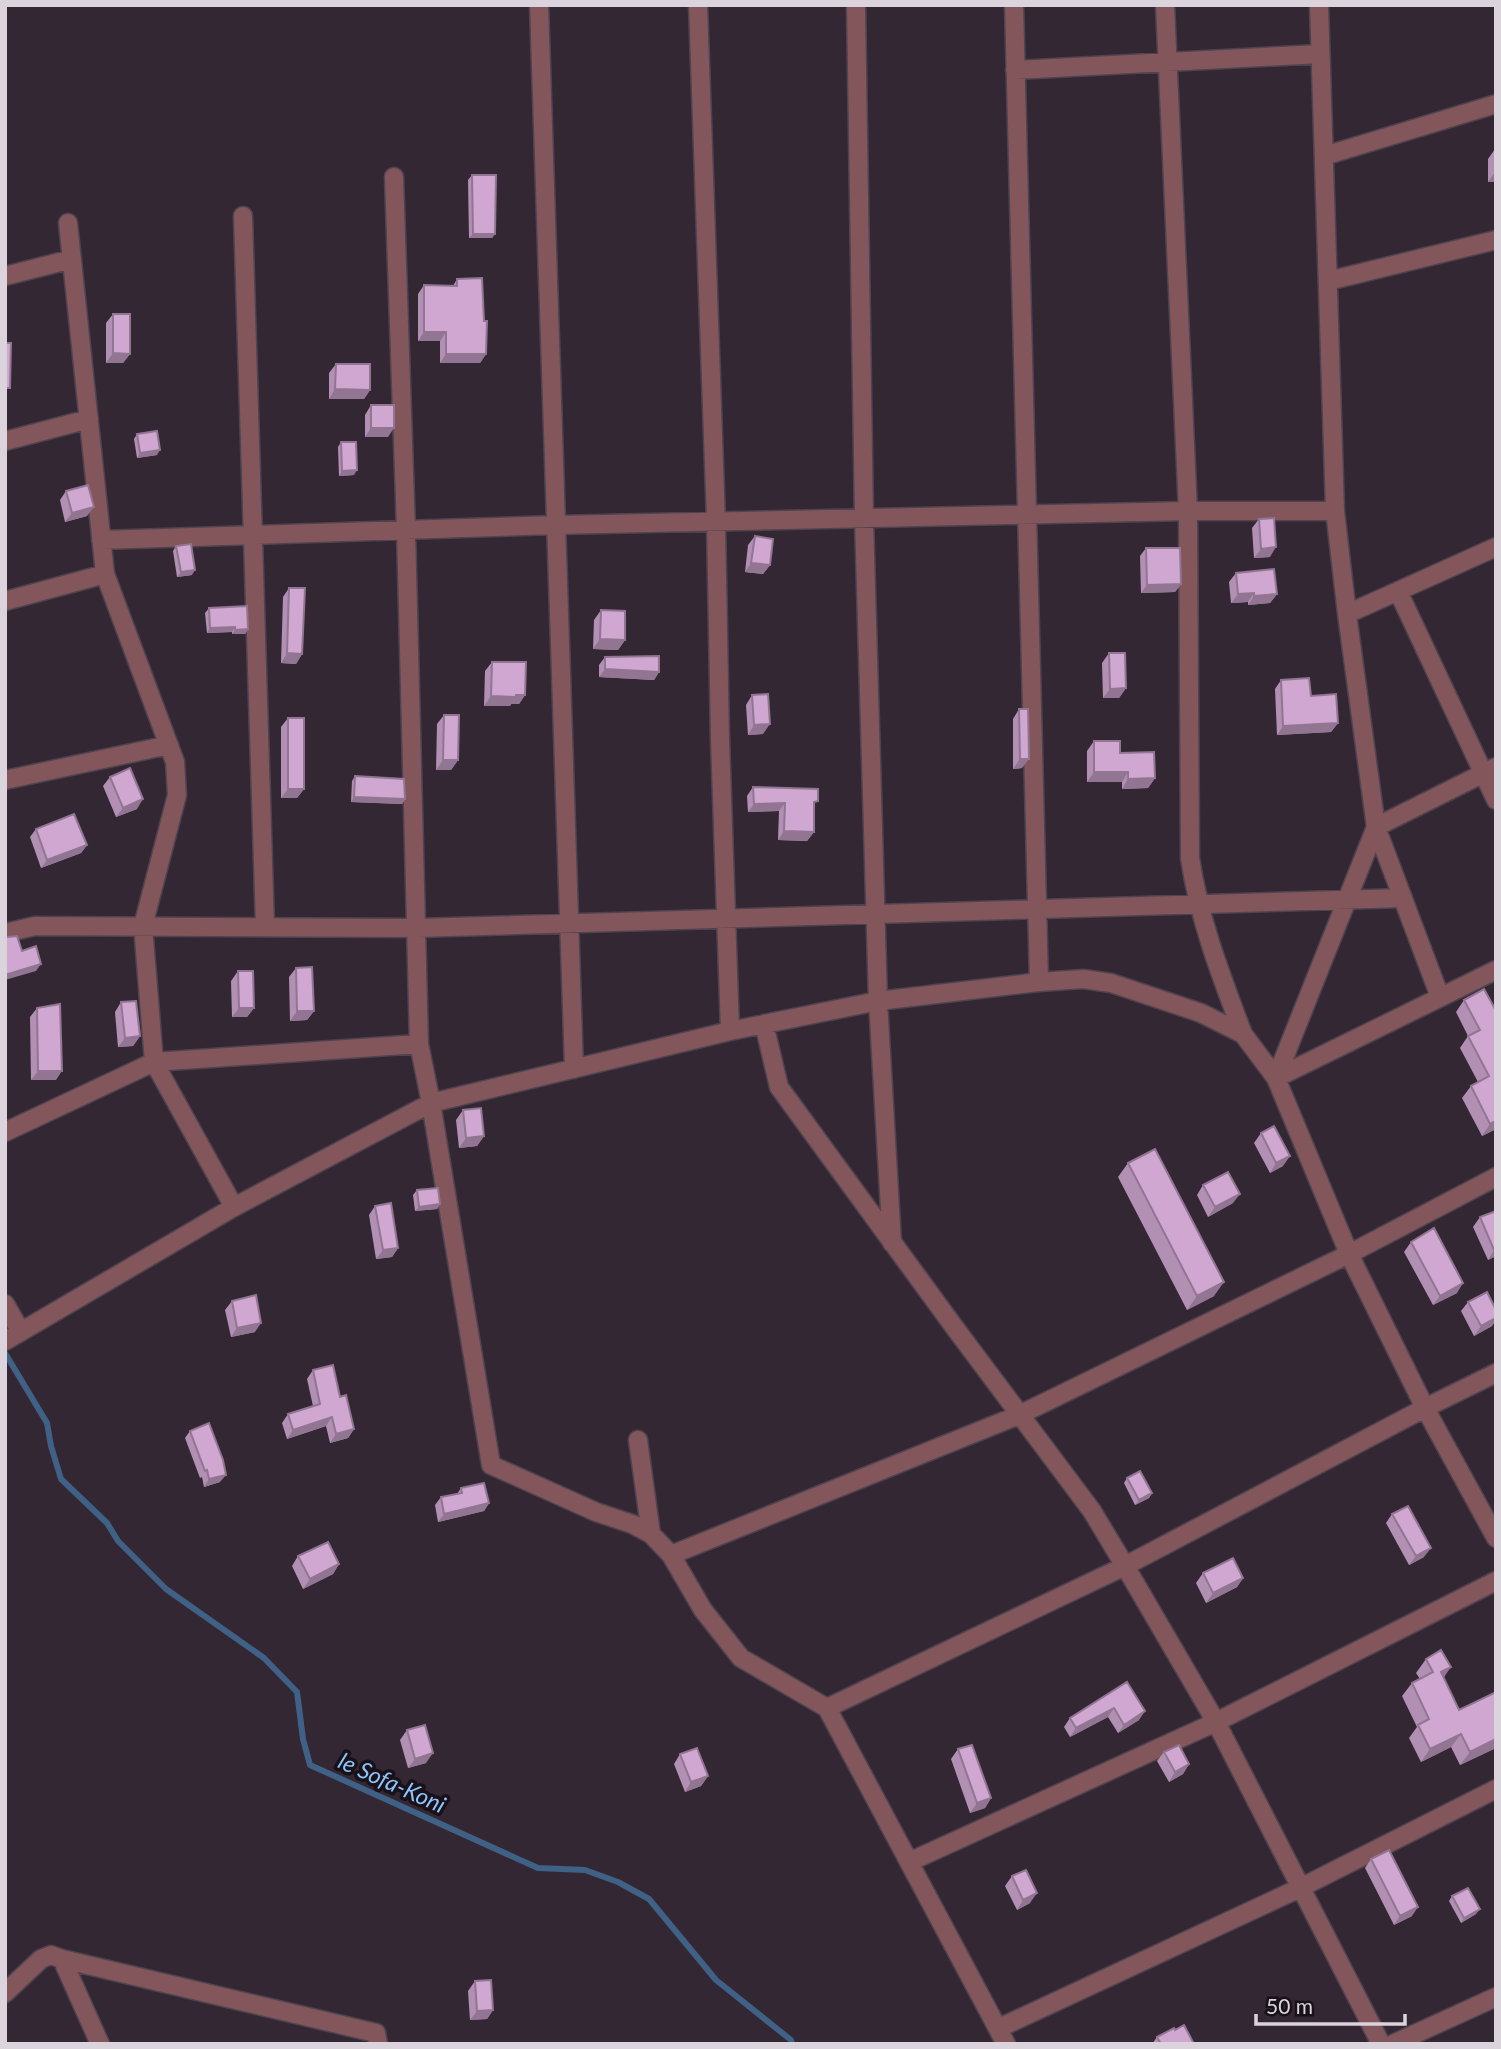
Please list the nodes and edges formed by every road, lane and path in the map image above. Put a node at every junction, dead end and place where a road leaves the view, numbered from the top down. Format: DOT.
graph roads {
  1 [pos="539,5"];
  2 [pos="698,5"];
  3 [pos="856,5"];
  4 [pos="1013,5"];
  5 [pos="1165,5"];
  6 [pos="1319,5"];
  7 [pos="1321,54"];
  8 [pos="1167,62"];
  9 [pos="1015,70"];
  10 [pos="1496,104"];
  11 [pos="1324,156"];
  12 [pos="394,177"];
  13 [pos="243,216"];
  14 [pos="68,223"];
  15 [pos="1496,240"];
  16 [pos="72,259"];
  17 [pos="5,275"];
  18 [pos="1328,281"];
  19 [pos="89,419"];
  20 [pos="5,441"];
  21 [pos="1188,511"];
  22 [pos="1335,511"];
  23 [pos="1027,514"];
  24 [pos="863,519"];
  25 [pos="716,522"];
  26 [pos="556,525"];
  27 [pos="406,530"];
  28 [pos="253,534"];
  29 [pos="101,540"];
  30 [pos="1496,547"];
  31 [pos="104,574"];
  32 [pos="1398,591"];
  33 [pos="5,601"];
  34 [pos="1347,614"];
  35 [pos="169,746"];
  36 [pos="1489,770"];
  37 [pos="5,780"];
  38 [pos="1496,800"];
  39 [pos="1376,827"];
  40 [pos="1403,898"];
  41 [pos="1347,900"];
  42 [pos="1199,904"];
  43 [pos="1037,909"];
  44 [pos="875,914"];
  45 [pos="726,918"];
  46 [pos="569,923"];
  47 [pos="143,926"];
  48 [pos="265,927"];
  49 [pos="417,928"];
  50 [pos="5,933"];
  51 [pos="1496,970"];
  52 [pos="1039,982"];
  53 [pos="1440,997"];
  54 [pos="878,1001"];
  55 [pos="764,1024"];
  56 [pos="730,1031"];
  57 [pos="1243,1034"];
  58 [pos="419,1044"];
  59 [pos="154,1062"];
  60 [pos="574,1069"];
  61 [pos="1276,1078"];
  62 [pos="430,1103"];
  63 [pos="5,1132"];
  64 [pos="1496,1177"];
  65 [pos="234,1207"];
  66 [pos="892,1243"];
  67 [pos="1349,1254"];
  68 [pos="5,1304"];
  69 [pos="12,1337"];
  70 [pos="1496,1373"];
  71 [pos="1425,1408"];
  72 [pos="1019,1415"];
  73 [pos="638,1440"];
  74 [pos="651,1534"];
  75 [pos="1496,1538"];
  76 [pos="671,1555"];
  77 [pos="1125,1566"];
  78 [pos="1496,1581"];
  79 [pos="827,1708"];
  80 [pos="1216,1722"];
  81 [pos="1496,1789"];
  82 [pos="909,1862"];
  83 [pos="1302,1887"];
  84 [pos="62,1959"];
  85 [pos="5,1993"];
  86 [pos="1496,1997"];
  87 [pos="1002,2036"];
  88 [pos="100,2044"];
  89 [pos="378,2044"];
  90 [pos="1381,2044"];
  91 [pos="1393,2044"];
  1 -- 26 [label="street"];
  2 -- 25 [label="street"];
  3 -- 24 [label="street"];
  4 -- 9 [label="street"];
  5 -- 8 [label="street"];
  6 -- 7 [label="street"];
  7 -- 8 [label="street"];
  7 -- 11 [label="street"];
  8 -- 9 [label="street"];
  8 -- 21 [label="street"];
  9 -- 23 [label="street"];
  10 -- 11 [label="street"];
  11 -- 18 [label="street"];
  12 -- 27 [label="street"];
  13 -- 28 [label="street"];
  14 -- 16 [label="street"];
  15 -- 18 [label="street"];
  16 -- 17 [label="street"];
  16 -- 19 [label="street"];
  18 -- 22 [label="street"];
  19 -- 20 [label="street"];
  19 -- 29 [label="street"];
  21 -- 22 [label="street"];
  21 -- 23 [label="street"];
  21 -- 42 [label="street"];
  22 -- 34 [label="street"];
  23 -- 24 [label="street"];
  23 -- 43 [label="street"];
  24 -- 25 [label="street"];
  24 -- 44 [label="street"];
  25 -- 26 [label="street"];
  25 -- 45 [label="street"];
  26 -- 27 [label="street"];
  26 -- 46 [label="street"];
  27 -- 28 [label="street"];
  27 -- 49 [label="street"];
  28 -- 29 [label="street"];
  28 -- 48 [label="street"];
  29 -- 31 [label="street"];
  30 -- 32 [label="street"];
  31 -- 33 [label="street"];
  31 -- 35 [label="street"];
  32 -- 34 [label="street"];
  32 -- 36 [label="street"];
  34 -- 39 [label="street"];
  35 -- 37 [label="street"];
  35 -- 47 [label="street"];
  36 -- 38 [label="street"];
  36 -- 39 [label="street"];
  39 -- 40 [label="street"];
  39 -- 41 [label="street"];
  40 -- 41 [label="street"];
  40 -- 53 [label="street"];
  41 -- 42 [label="street"];
  41 -- 61 [label="street"];
  42 -- 43 [label="street"];
  42 -- 57 [label="street"];
  43 -- 44 [label="street"];
  43 -- 52 [label="street"];
  44 -- 45 [label="street"];
  44 -- 54 [label="street"];
  45 -- 46 [label="street"];
  45 -- 56 [label="street"];
  46 -- 49 [label="street"];
  46 -- 60 [label="street"];
  47 -- 48 [label="street"];
  47 -- 50 [label="street"];
  47 -- 59 [label="street"];
  48 -- 49 [label="street"];
  49 -- 58 [label="street"];
  51 -- 53 [label="street"];
  52 -- 54 [label="street"];
  52 -- 57 [label="street"];
  53 -- 61 [label="street"];
  54 -- 55 [label="street"];
  54 -- 66 [label="street"];
  55 -- 56 [label="street"];
  55 -- 66 [label="street"];
  56 -- 60 [label="street"];
  57 -- 61 [label="street"];
  58 -- 59 [label="street"];
  58 -- 62 [label="street"];
  59 -- 63 [label="street"];
  59 -- 65 [label="street"];
  60 -- 62 [label="street"];
  61 -- 67 [label="street"];
  62 -- 65 [label="street"];
  62 -- 74 [label="street"];
  64 -- 67 [label="street"];
  65 -- 69 [label="street"];
  66 -- 72 [label="street"];
  67 -- 71 [label="street"];
  67 -- 72 [label="street"];
  68 -- 69 [label="street"];
  70 -- 71 [label="street"];
  71 -- 75 [label="street"];
  71 -- 77 [label="street"];
  72 -- 76 [label="street"];
  72 -- 77 [label="street"];
  73 -- 74 [label="street"];
  74 -- 76 [label="street"];
  76 -- 79 [label="street"];
  77 -- 79 [label="street"];
  77 -- 80 [label="street"];
  78 -- 80 [label="street"];
  79 -- 82 [label="street"];
  80 -- 82 [label="street"];
  80 -- 83 [label="street"];
  81 -- 83 [label="street"];
  82 -- 87 [label="street"];
  83 -- 87 [label="street"];
  83 -- 90 [label="street"];
  84 -- 85 [label="street"];
  84 -- 88 [label="street"];
  84 -- 89 [label="street"];
  86 -- 91 [label="street"];
}
